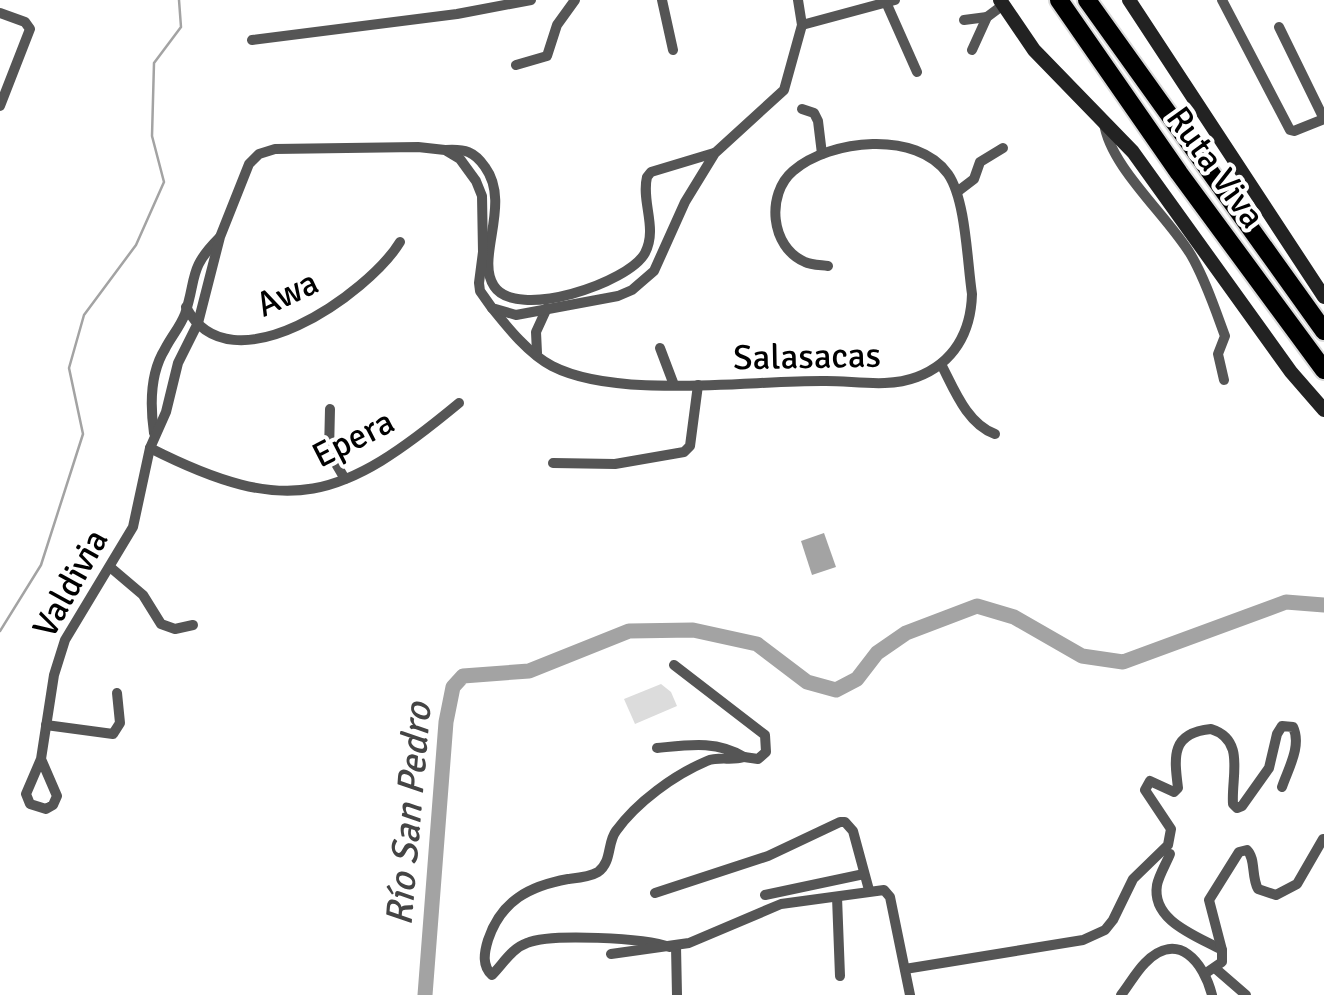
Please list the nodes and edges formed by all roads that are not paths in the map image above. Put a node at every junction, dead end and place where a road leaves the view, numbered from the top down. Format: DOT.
graph roads {
  1 [pos="532,0"];
  2 [pos="575,0"];
  3 [pos="662,0"];
  4 [pos="798,0"];
  5 [pos="1059,0"];
  6 [pos="1087,0"];
  7 [pos="1129,0"];
  8 [pos="1222,0"];
  9 [pos="888,1"];
  10 [pos="1001,2"];
  11 [pos="0,14"];
  12 [pos="987,16"];
  13 [pos="964,20"];
  14 [pos="802,25"];
  15 [pos="1279,27"];
  16 [pos="252,40"];
  17 [pos="673,50"];
  18 [pos="972,50"];
  19 [pos="516,65"];
  20 [pos="917,72"];
  21 [pos="1,102"];
  22 [pos="802,109"];
  23 [pos="1324,119"];
  24 [pos="1104,122"];
  25 [pos="1002,148"];
  26 [pos="714,154"];
  27 [pos="822,154"];
  28 [pos="957,192"];
  29 [pos="220,237"];
  30 [pos="400,242"];
  31 [pos="487,253"];
  32 [pos="828,266"];
  33 [pos="1324,297"];
  34 [pos="551,298"];
  35 [pos="186,307"];
  36 [pos="492,308"];
  37 [pos="545,311"];
  38 [pos="198,322"];
  39 [pos="1324,331"];
  40 [pos="660,348"];
  41 [pos="538,354"];
  42 [pos="941,364"];
  43 [pos="1324,370"];
  44 [pos="1224,380"];
  45 [pos="674,384"];
  46 [pos="698,386"];
  47 [pos="458,403"];
  48 [pos="330,409"];
  49 [pos="1324,410"];
  50 [pos="994,434"];
  51 [pos="154,435"];
  52 [pos="150,448"];
  53 [pos="553,463"];
  54 [pos="345,479"];
  55 [pos="110,567"];
  56 [pos="193,626"];
  57 [pos="674,665"];
  58 [pos="116,692"];
  59 [pos="46,725"];
  60 [pos="657,748"];
  61 [pos="744,757"];
  62 [pos="41,760"];
  63 [pos="1282,787"];
  64 [pos="1323,838"];
  65 [pos="1170,854"];
  66 [pos="864,874"];
  67 [pos="869,890"];
  68 [pos="655,893"];
  69 [pos="765,895"];
  70 [pos="836,897"];
  71 [pos="673,946"];
  72 [pos="1222,950"];
  73 [pos="611,954"];
  74 [pos="905,969"];
  75 [pos="1211,971"];
  76 [pos="840,976"];
  77 [pos="677,995"];
  78 [pos="910,995"];
  79 [pos="1121,995"];
  80 [pos="1212,995"];
  81 [pos="1246,995"];
  1 -- 16 [label="street"];
  2 -- 19 [label="street"];
  3 -- 17 [label="street"];
  4 -- 14 [label="street"];
  5 -- 43 [label="highway, Ruta Viva"];
  6 -- 39 [label="highway, Ruta Viva"];
  7 -- 33 [label="main road"];
  8 -- 23 [label="street"];
  9 -- 14 [label="street"];
  9 -- 20 [label="street"];
  10 -- 12 [label="street"];
  10 -- 24 [label="main road"];
  11 -- 21 [label="street"];
  12 -- 13 [label="street"];
  12 -- 18 [label="street"];
  14 -- 26 [label="street"];
  15 -- 23 [label="street"];
  22 -- 27 [label="street"];
  24 -- 44 [label="street"];
  24 -- 49 [label="main road"];
  25 -- 28 [label="street"];
  26 -- 34 [label="street"];
  26 -- 37 [label="street"];
  27 -- 28 [label="street"];
  27 -- 32 [label="street"];
  28 -- 42 [label="street"];
  29 -- 31 [label="street, Valdivia"];
  29 -- 35 [label="street, Valdivia"];
  29 -- 38 [label="street, Valdivia"];
  30 -- 38 [label="street, Awa"];
  31 -- 34 [label="street"];
  31 -- 36 [label="street"];
  34 -- 37 [label="street"];
  35 -- 38 [label="street"];
  35 -- 51 [label="street, Valdivia"];
  36 -- 37 [label="street"];
  36 -- 41 [label="street, Salasacas"];
  37 -- 41 [label="street"];
  38 -- 51 [label="street, Valdivia"];
  40 -- 45 [label="street"];
  41 -- 45 [label="street, Salasacas"];
  42 -- 46 [label="street, Salasacas"];
  42 -- 50 [label="street"];
  45 -- 46 [label="street, Salasacas"];
  46 -- 53 [label="street"];
  47 -- 54 [label="street, Epera"];
  48 -- 54 [label="street"];
  51 -- 52 [label="street, Valdivia"];
  52 -- 54 [label="street, Epera"];
  52 -- 55 [label="street, Valdivia"];
  55 -- 56 [label="street"];
  55 -- 59 [label="street, Valdivia"];
  57 -- 61 [label="street"];
  58 -- 59 [label="street"];
  59 -- 62 [label="street, Valdivia"];
  60 -- 61 [label="street"];
  61 -- 71 [label="street"];
  63 -- 74 [label="street"];
  64 -- 72 [label="street"];
  65 -- 72 [label="street"];
  66 -- 67 [label="street"];
  66 -- 68 [label="street"];
  66 -- 69 [label="street"];
  67 -- 70 [label="street"];
  67 -- 74 [label="street"];
  70 -- 71 [label="street"];
  70 -- 76 [label="street"];
  71 -- 73 [label="street"];
  71 -- 77 [label="street"];
  72 -- 75 [label="street"];
  74 -- 78 [label="street"];
  75 -- 79 [label="street"];
  75 -- 80 [label="street"];
  75 -- 81 [label="street"];
}
